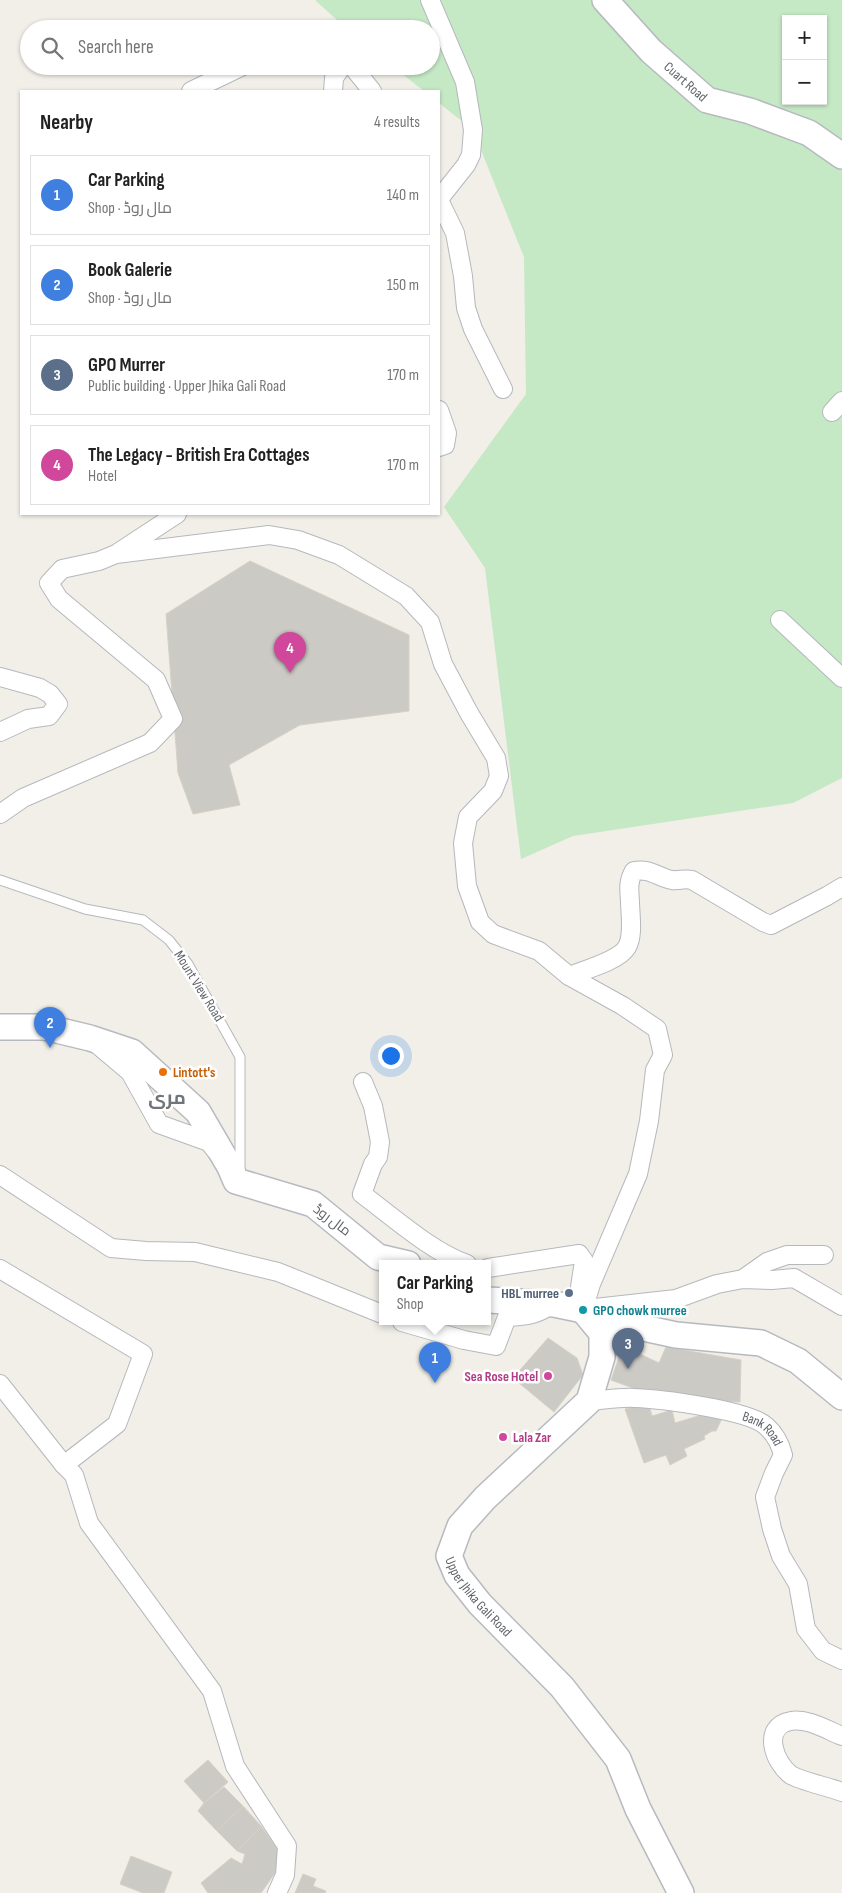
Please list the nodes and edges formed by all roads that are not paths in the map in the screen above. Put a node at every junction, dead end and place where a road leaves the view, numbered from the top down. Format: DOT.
graph roads {
  1 [pos="430,0"];
  2 [pos="605,0"];
  3 [pos="439,20"];
  4 [pos="440,23"];
  5 [pos="224,75"];
  6 [pos="336,75"];
  7 [pos="359,75"];
  8 [pos="193,90"];
  9 [pos="333,90"];
  10 [pos="371,90"];
  11 [pos="842,156"];
  12 [pos="440,199"];
  13 [pos="440,202"];
  14 [pos="503,390"];
  15 [pos="440,413"];
  16 [pos="440,447"];
  17 [pos="176,515"];
  18 [pos="116,554"];
  19 [pos="780,620"];
  20 [pos="0,677"];
  21 [pos="842,678"];
  22 [pos="0,732"];
  23 [pos="0,814"];
  24 [pos="0,880"];
  25 [pos="842,887"];
  26 [pos="569,976"];
  27 [pos="0,1027"];
  28 [pos="90,1038"];
  29 [pos="363,1082"];
  30 [pos="233,1174"];
  31 [pos="0,1175"];
  32 [pos="824,1255"];
  33 [pos="391,1260"];
  34 [pos="458,1260"];
  35 [pos="491,1268"];
  36 [pos="0,1269"];
  37 [pos="743,1280"];
  38 [pos="491,1300"];
  39 [pos="554,1304"];
  40 [pos="842,1306"];
  41 [pos="584,1310"];
  42 [pos="379,1313"];
  43 [pos="412,1325"];
  44 [pos="0,1384"];
  45 [pos="842,1397"];
  46 [pos="589,1401"];
  47 [pos="64,1465"];
  48 [pos="842,1660"];
  49 [pos="842,1736"];
  50 [pos="842,1792"];
  51 [pos="277,1893"];
  52 [pos="681,1893"];
  1 -- 3 [label="street"];
  2 -- 11 [label="main road, Cuart Road"];
  4 -- 12 [label="street"];
  5 -- 8 [label="street"];
  6 -- 9 [label="street"];
  7 -- 10 [label="street"];
  13 -- 14 [label="street"];
  15 -- 16 [label="street"];
  17 -- 18 [label="street"];
  18 -- 23 [label="street"];
  18 -- 26 [label="street"];
  19 -- 21 [label="street"];
  20 -- 22 [label="street"];
  24 -- 30 [label="lane, Mount View Road"];
  25 -- 26 [label="street"];
  26 -- 41 [label="street"];
  27 -- 28 [label="main road"];
  28 -- 30 [label="main road"];
  28 -- 30 [label="street"];
  29 -- 34 [label="street"];
  30 -- 33 [label="main road, مال روڈ"];
  31 -- 42 [label="street"];
  32 -- 37 [label="street"];
  35 -- 41 [label="street"];
  36 -- 47 [label="street"];
  37 -- 40 [label="street"];
  37 -- 41 [label="street"];
  38 -- 39 [label="main road"];
  39 -- 41 [label="main road"];
  39 -- 43 [label="street"];
  41 -- 45 [label="main road"];
  41 -- 46 [label="main road"];
  44 -- 47 [label="street"];
  46 -- 48 [label="street, Bank Road"];
  46 -- 52 [label="main road, Upper Jhika Gali Road"];
  47 -- 51 [label="street"];
  49 -- 50 [label="street"];
}
